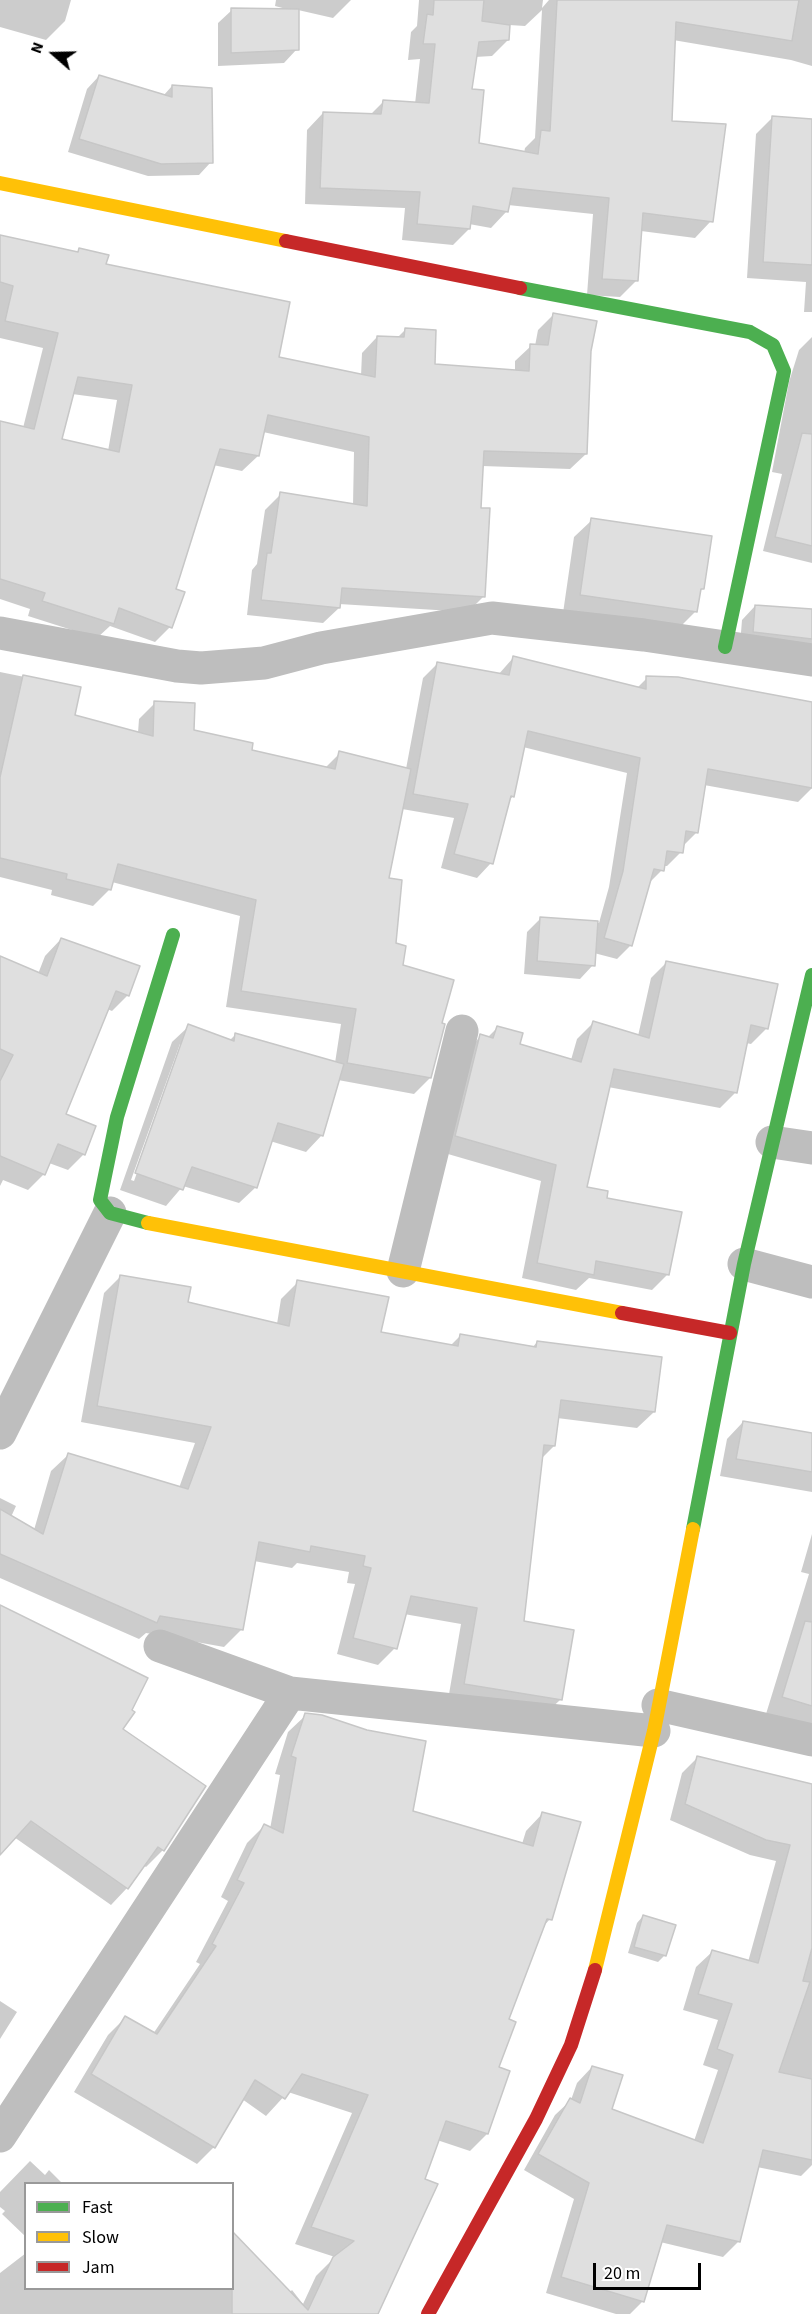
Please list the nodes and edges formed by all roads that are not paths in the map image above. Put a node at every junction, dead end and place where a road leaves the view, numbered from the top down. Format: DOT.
graph roads {
  1 [pos="0,183"];
  2 [pos="0,633"];
  3 [pos="725,647"];
  4 [pos="812,660"];
  5 [pos="173,935"];
  6 [pos="812,975"];
  7 [pos="462,1030"];
  8 [pos="772,1142"];
  9 [pos="812,1148"];
  10 [pos="110,1213"];
  11 [pos="744,1264"];
  12 [pos="403,1271"];
  13 [pos="812,1282"];
  14 [pos="730,1333"];
  15 [pos="0,1433"];
  16 [pos="160,1647"];
  17 [pos="290,1693"];
  18 [pos="656,1718"];
  19 [pos="812,1740"];
  20 [pos="0,2136"];
  21 [pos="428,2314"];
  1 -- 3 [label="street"];
  2 -- 3 [label="street"];
  3 -- 4 [label="street"];
  5 -- 10 [label="street"];
  6 -- 8 [label="street"];
  7 -- 12 [label="street"];
  8 -- 9 [label="street"];
  8 -- 11 [label="street"];
  10 -- 12 [label="street"];
  10 -- 15 [label="street"];
  11 -- 13 [label="street"];
  11 -- 14 [label="street"];
  12 -- 14 [label="street"];
  14 -- 18 [label="street"];
  16 -- 17 [label="street"];
  17 -- 18 [label="street"];
  17 -- 20 [label="street"];
  18 -- 19 [label="street"];
  18 -- 21 [label="street"];
}
